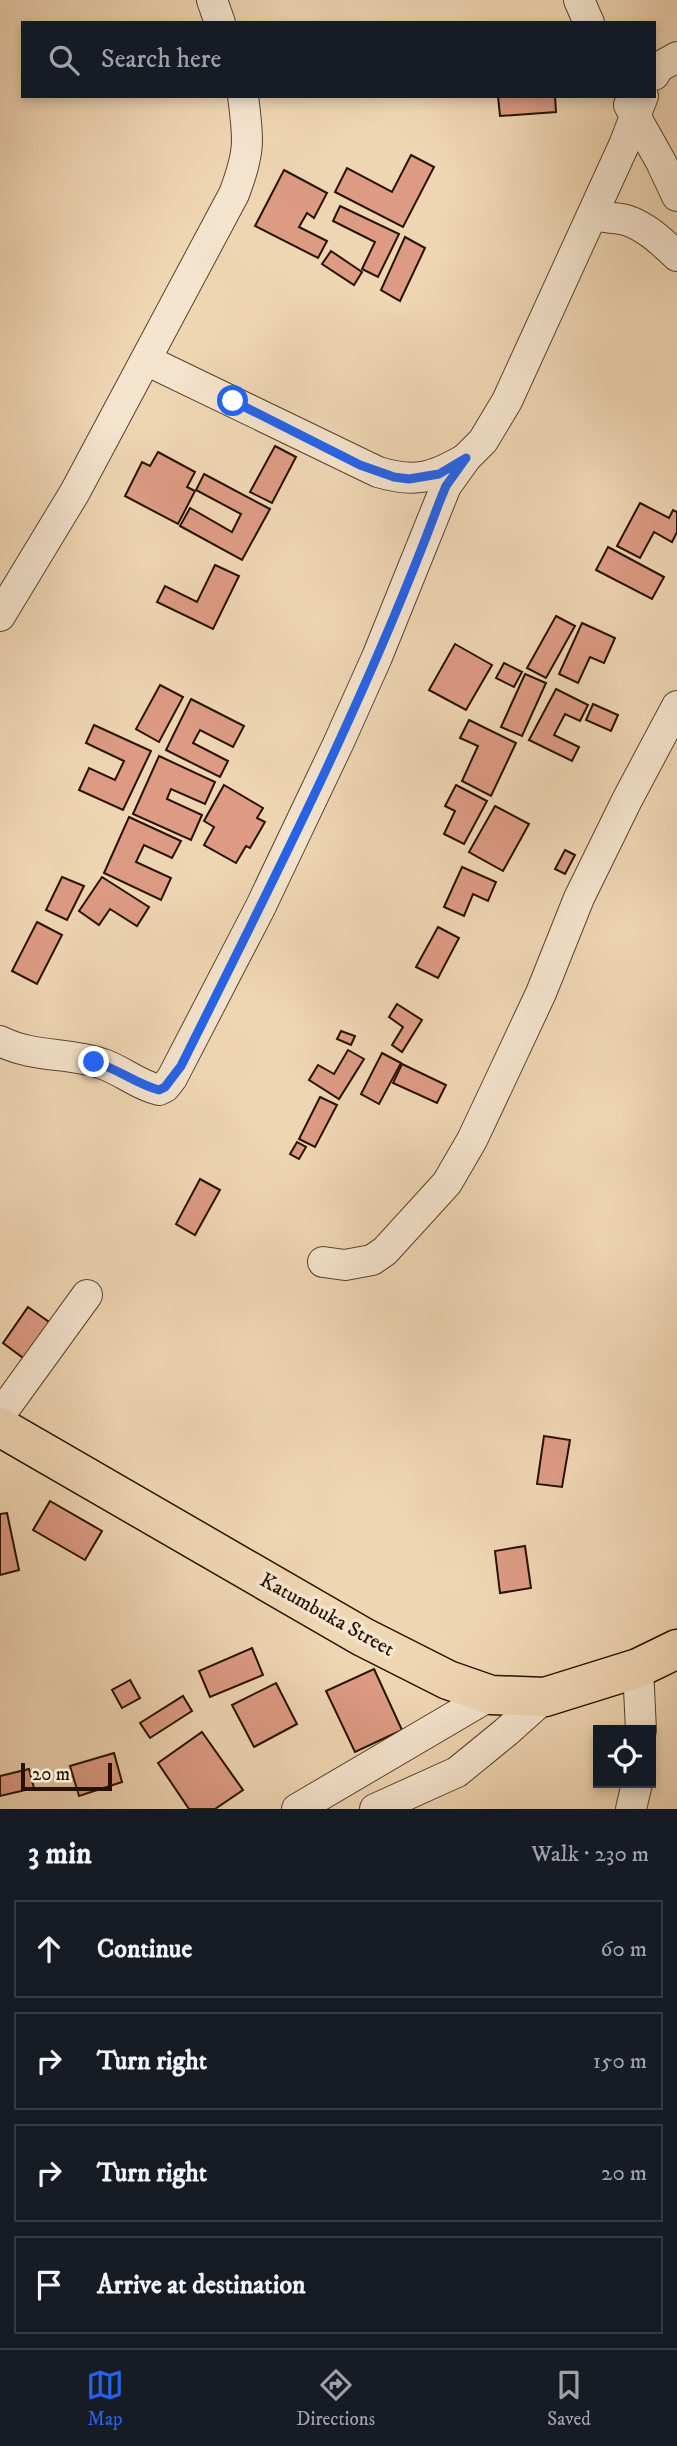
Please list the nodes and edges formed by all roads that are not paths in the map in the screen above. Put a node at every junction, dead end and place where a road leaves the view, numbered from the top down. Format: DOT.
graph roads {
  1 [pos="212,0"];
  2 [pos="579,0"];
  3 [pos="219,21"];
  4 [pos="588,21"];
  5 [pos="677,57"];
  6 [pos="656,72"];
  7 [pos="243,98"];
  8 [pos="634,103"];
  9 [pos="677,196"];
  10 [pos="593,214"];
  11 [pos="677,257"];
  12 [pos="146,360"];
  13 [pos="466,458"];
  14 [pos="0,616"];
  15 [pos="677,706"];
  16 [pos="0,1041"];
  17 [pos="324,1262"];
  18 [pos="87,1295"];
  19 [pos="0,1415"];
  20 [pos="0,1427"];
  21 [pos="677,1649"];
  22 [pos="638,1668"];
  23 [pos="491,1695"];
  24 [pos="545,1697"];
  25 [pos="641,1725"];
  26 [pos="636,1788"];
  27 [pos="297,1809"];
  28 [pos="375,1809"];
  29 [pos="631,1809"];
  1 -- 3 [label="street"];
  2 -- 4 [label="street"];
  5 -- 6 [label="street"];
  7 -- 12 [label="street"];
  8 -- 9 [label="street"];
  8 -- 10 [label="street"];
  10 -- 11 [label="street"];
  10 -- 13 [label="street"];
  12 -- 13 [label="street"];
  12 -- 14 [label="street"];
  13 -- 16 [label="street"];
  15 -- 17 [label="street"];
  18 -- 19 [label="street"];
  20 -- 23 [label="main road, Katumbuka Street"];
  21 -- 22 [label="main road, Katumbuka Street"];
  22 -- 24 [label="main road, Katumbuka Street"];
  22 -- 25 [label="street"];
  23 -- 24 [label="main road, Katumbuka Street"];
  23 -- 27 [label="street"];
  24 -- 28 [label="street"];
  26 -- 29 [label="street"];
}
